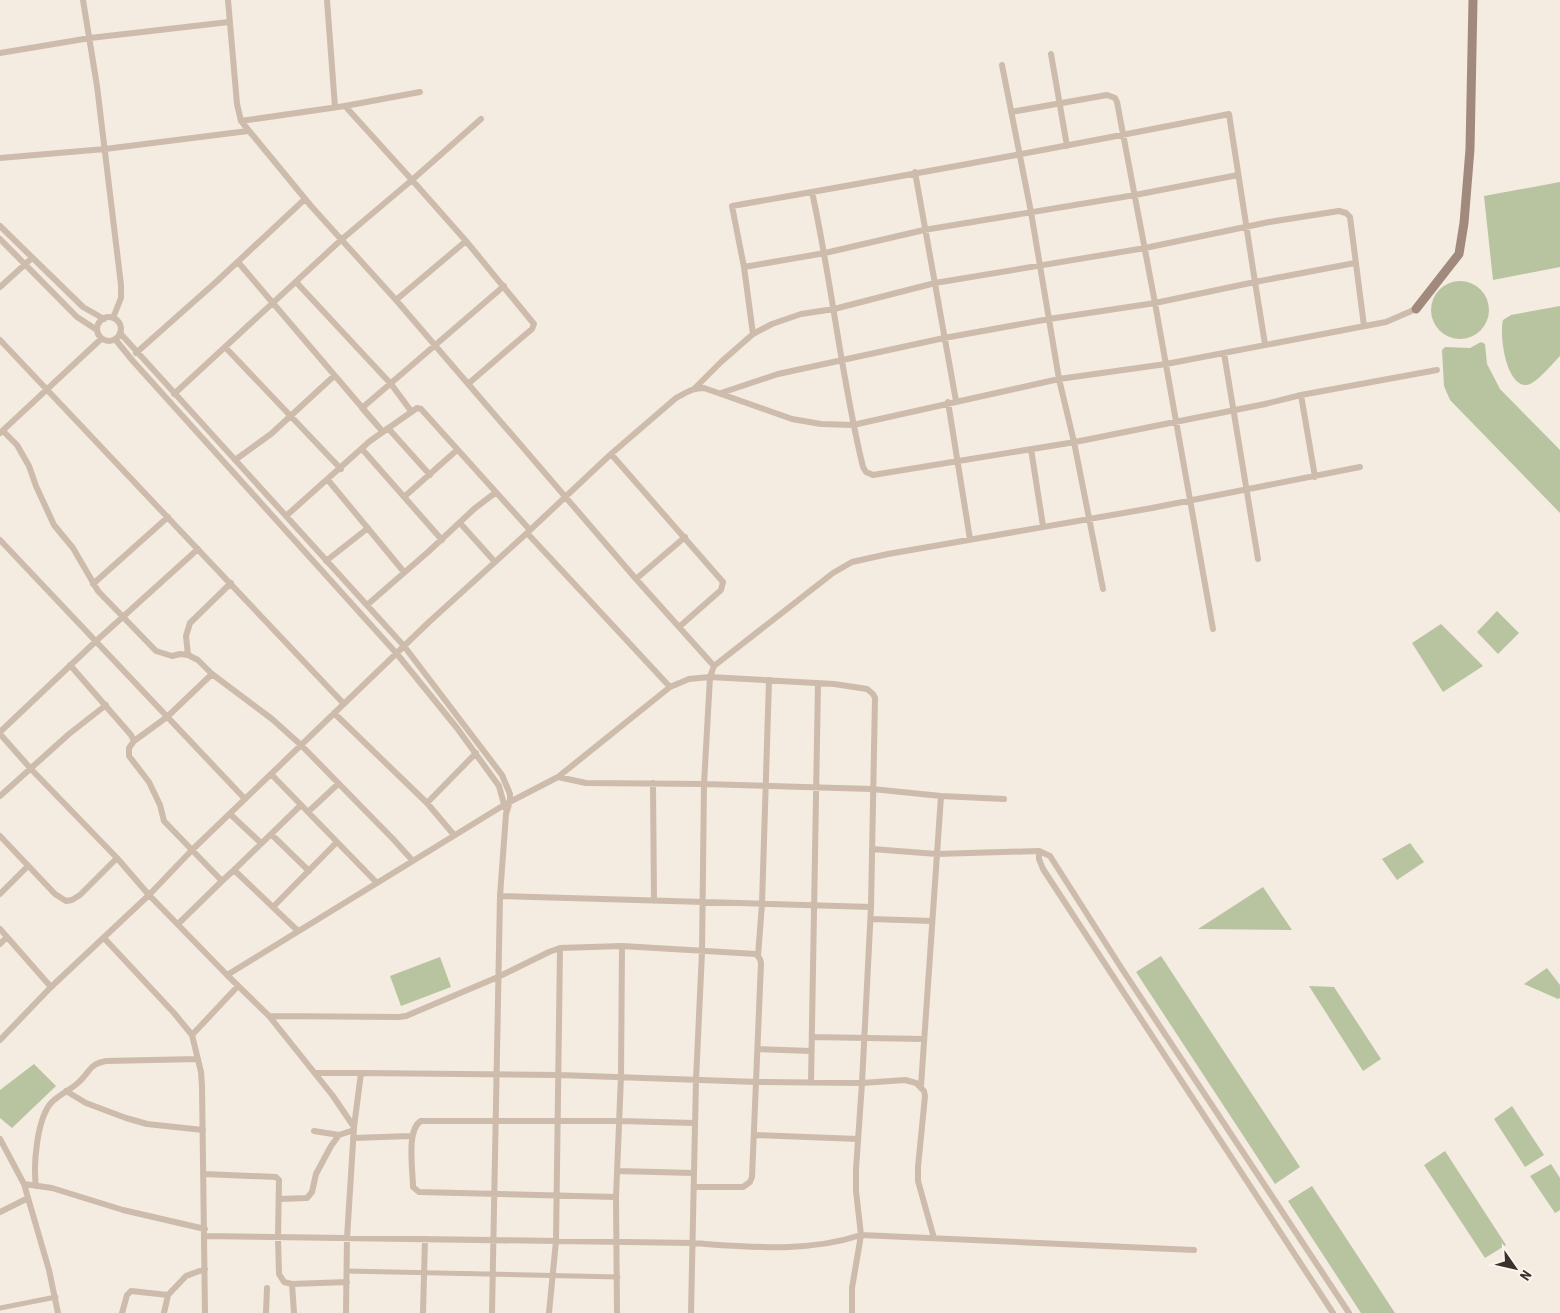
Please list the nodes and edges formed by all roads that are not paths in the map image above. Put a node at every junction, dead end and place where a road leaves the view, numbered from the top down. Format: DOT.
graph roads {
  1 [pos="83,0"];
  2 [pos="228,0"];
  3 [pos="328,0"];
  4 [pos="1473,0"];
  5 [pos="229,22"];
  6 [pos="90,38"];
  7 [pos="0,53"];
  8 [pos="1051,54"];
  9 [pos="1002,65"];
  10 [pos="420,92"];
  11 [pos="1059,104"];
  12 [pos="345,106"];
  13 [pos="335,107"];
  14 [pos="1011,112"];
  15 [pos="481,119"];
  16 [pos="241,121"];
  17 [pos="248,131"];
  18 [pos="1123,135"];
  19 [pos="1067,146"];
  20 [pos="106,149"];
  21 [pos="1019,155"];
  22 [pos="0,158"];
  23 [pos="915,172"];
  24 [pos="1238,175"];
  25 [pos="412,180"];
  26 [pos="812,192"];
  27 [pos="1134,195"];
  28 [pos="305,199"];
  29 [pos="1031,212"];
  30 [pos="0,226"];
  31 [pos="1247,226"];
  32 [pos="924,230"];
  33 [pos="0,239"];
  34 [pos="341,240"];
  35 [pos="466,241"];
  36 [pos="1145,248"];
  37 [pos="825,253"];
  38 [pos="32,258"];
  39 [pos="238,262"];
  40 [pos="1355,263"];
  41 [pos="25,265"];
  42 [pos="1040,265"];
  43 [pos="744,266"];
  44 [pos="296,282"];
  45 [pos="1255,282"];
  46 [pos="934,283"];
  47 [pos="504,286"];
  48 [pos="0,287"];
  49 [pos="396,300"];
  50 [pos="1155,303"];
  51 [pos="272,304"];
  52 [pos="834,309"];
  53 [pos="1416,309"];
  54 [pos="104,318"];
  55 [pos="112,318"];
  56 [pos="1049,319"];
  57 [pos="1364,326"];
  58 [pos="97,330"];
  59 [pos="753,334"];
  60 [pos="117,336"];
  61 [pos="101,338"];
  62 [pos="944,338"];
  63 [pos="0,340"];
  64 [pos="1266,344"];
  65 [pos="434,346"];
  66 [pos="225,347"];
  67 [pos="136,353"];
  68 [pos="1224,353"];
  69 [pos="843,361"];
  70 [pos="1166,364"];
  71 [pos="1437,370"];
  72 [pos="334,376"];
  73 [pos="1059,379"];
  74 [pos="391,384"];
  75 [pos="468,384"];
  76 [pos="695,388"];
  77 [pos="47,389"];
  78 [pos="721,393"];
  79 [pos="174,394"];
  80 [pos="1301,396"];
  81 [pos="956,401"];
  82 [pos="948,402"];
  83 [pos="1234,410"];
  84 [pos="411,411"];
  85 [pos="291,416"];
  86 [pos="1176,422"];
  87 [pos="853,425"];
  88 [pos="385,430"];
  89 [pos="1,432"];
  90 [pos="1074,442"];
  91 [pos="362,449"];
  92 [pos="1031,449"];
  93 [pos="457,450"];
  94 [pos="611,454"];
  95 [pos="235,460"];
  96 [pos="957,460"];
  97 [pos="1360,467"];
  98 [pos="341,469"];
  99 [pos="430,475"];
  100 [pos="1316,477"];
  101 [pos="328,480"];
  102 [pos="1248,490"];
  103 [pos="495,493"];
  104 [pos="404,497"];
  105 [pos="565,497"];
  106 [pos="1190,501"];
  107 [pos="286,516"];
  108 [pos="168,517"];
  109 [pos="1089,519"];
  110 [pos="460,523"];
  111 [pos="1043,526"];
  112 [pos="368,528"];
  113 [pos="529,532"];
  114 [pos="685,537"];
  115 [pos="970,539"];
  116 [pos="0,540"];
  117 [pos="442,540"];
  118 [pos="198,549"];
  119 [pos="1258,559"];
  120 [pos="326,561"];
  121 [pos="495,562"];
  122 [pos="404,572"];
  123 [pos="636,579"];
  124 [pos="231,583"];
  125 [pos="93,584"];
  126 [pos="1103,589"];
  127 [pos="366,605"];
  128 [pos="123,617"];
  129 [pos="679,628"];
  130 [pos="1213,629"];
  131 [pos="95,642"];
  132 [pos="404,646"];
  133 [pos="397,654"];
  134 [pos="188,655"];
  135 [pos="70,665"];
  136 [pos="714,666"];
  137 [pos="212,674"];
  138 [pos="710,677"];
  139 [pos="769,680"];
  140 [pos="818,683"];
  141 [pos="670,687"];
  142 [pos="344,704"];
  143 [pos="106,705"];
  144 [pos="334,713"];
  145 [pos="167,717"];
  146 [pos="0,733"];
  147 [pos="134,741"];
  148 [pos="301,745"];
  149 [pos="476,753"];
  150 [pos="31,769"];
  151 [pos="271,774"];
  152 [pos="558,777"];
  153 [pos="338,784"];
  154 [pos="653,784"];
  155 [pos="704,784"];
  156 [pos="765,786"];
  157 [pos="817,787"];
  158 [pos="872,789"];
  159 [pos="0,796"];
  160 [pos="941,796"];
  161 [pos="245,800"];
  162 [pos="1004,800"];
  163 [pos="427,802"];
  164 [pos="507,803"];
  165 [pos="301,805"];
  166 [pos="308,812"];
  167 [pos="230,814"];
  168 [pos="271,834"];
  169 [pos="454,835"];
  170 [pos="0,836"];
  171 [pos="337,842"];
  172 [pos="261,843"];
  173 [pos="192,850"];
  174 [pos="872,850"];
  175 [pos="1039,851"];
  176 [pos="937,854"];
  177 [pos="117,858"];
  178 [pos="412,860"];
  179 [pos="28,866"];
  180 [pos="234,870"];
  181 [pos="308,871"];
  182 [pos="222,881"];
  183 [pos="376,882"];
  184 [pos="0,894"];
  185 [pos="149,895"];
  186 [pos="500,896"];
  187 [pos="654,901"];
  188 [pos="702,903"];
  189 [pos="762,904"];
  190 [pos="815,906"];
  191 [pos="273,907"];
  192 [pos="871,907"];
  193 [pos="871,919"];
  194 [pos="932,920"];
  195 [pos="178,924"];
  196 [pos="0,929"];
  197 [pos="298,931"];
  198 [pos="7,937"];
  199 [pos="104,938"];
  200 [pos="0,944"];
  201 [pos="622,946"];
  202 [pos="560,948"];
  203 [pos="702,952"];
  204 [pos="758,956"];
  205 [pos="227,975"];
  206 [pos="498,977"];
  207 [pos="238,986"];
  208 [pos="51,987"];
  209 [pos="270,1016"];
  210 [pos="192,1035"];
  211 [pos="812,1037"];
  212 [pos="864,1039"];
  213 [pos="924,1039"];
  214 [pos="0,1040"];
  215 [pos="758,1049"];
  216 [pos="811,1051"];
  217 [pos="198,1059"];
  218 [pos="315,1073"];
  219 [pos="361,1073"];
  220 [pos="496,1074"];
  221 [pos="559,1075"];
  222 [pos="622,1076"];
  223 [pos="696,1080"];
  224 [pos="757,1082"];
  225 [pos="811,1083"];
  226 [pos="862,1084"];
  227 [pos="921,1086"];
  228 [pos="66,1091"];
  229 [pos="496,1120"];
  230 [pos="558,1121"];
  231 [pos="620,1121"];
  232 [pos="695,1123"];
  233 [pos="354,1129"];
  234 [pos="203,1130"];
  235 [pos="314,1131"];
  236 [pos="339,1134"];
  237 [pos="755,1135"];
  238 [pos="412,1136"];
  239 [pos="354,1138"];
  240 [pos="0,1139"];
  241 [pos="858,1139"];
  242 [pos="617,1171"];
  243 [pos="694,1173"];
  244 [pos="204,1174"];
  245 [pos="24,1184"];
  246 [pos="36,1186"];
  247 [pos="694,1187"];
  248 [pos="494,1193"];
  249 [pos="557,1196"];
  250 [pos="28,1198"];
  251 [pos="616,1198"];
  252 [pos="278,1199"];
  253 [pos="0,1212"];
  254 [pos="205,1228"];
  255 [pos="861,1235"];
  256 [pos="205,1236"];
  257 [pos="278,1237"];
  258 [pos="347,1238"];
  259 [pos="934,1238"];
  260 [pos="425,1239"];
  261 [pos="494,1240"];
  262 [pos="556,1241"];
  263 [pos="616,1242"];
  264 [pos="693,1243"];
  265 [pos="1194,1250"];
  266 [pos="205,1269"];
  267 [pos="347,1271"];
  268 [pos="424,1273"];
  269 [pos="493,1274"];
  270 [pos="552,1275"];
  271 [pos="618,1277"];
  272 [pos="346,1282"];
  273 [pos="292,1284"];
  274 [pos="267,1288"];
  275 [pos="168,1295"];
  276 [pos="56,1297"];
  277 [pos="0,1308"];
  278 [pos="58,1313"];
  279 [pos="122,1313"];
  280 [pos="164,1313"];
  281 [pos="206,1313"];
  282 [pos="266,1313"];
  283 [pos="294,1313"];
  284 [pos="346,1313"];
  285 [pos="423,1313"];
  286 [pos="492,1313"];
  287 [pos="549,1313"];
  288 [pos="617,1313"];
  289 [pos="690,1313"];
  290 [pos="852,1313"];
  291 [pos="1333,1313"];
  292 [pos="1348,1313"];
  1 -- 6 [label="street"];
  2 -- 5 [label="street"];
  3 -- 13 [label="street"];
  4 -- 53 [label="main road"];
  5 -- 6 [label="street"];
  5 -- 16 [label="street"];
  6 -- 7 [label="street"];
  6 -- 20 [label="street"];
  8 -- 11 [label="street"];
  9 -- 14 [label="street"];
  10 -- 12 [label="street"];
  11 -- 14 [label="street"];
  11 -- 18 [label="street"];
  11 -- 19 [label="street"];
  12 -- 13 [label="street"];
  12 -- 25 [label="street"];
  13 -- 16 [label="street"];
  14 -- 21 [label="street"];
  15 -- 25 [label="street"];
  16 -- 17 [label="street"];
  17 -- 20 [label="street"];
  17 -- 28 [label="street"];
  18 -- 19 [label="street"];
  18 -- 24 [label="street"];
  18 -- 27 [label="street"];
  19 -- 21 [label="street"];
  20 -- 22 [label="street"];
  20 -- 55 [label="street"];
  21 -- 23 [label="street"];
  21 -- 29 [label="street"];
  23 -- 26 [label="street"];
  23 -- 32 [label="street"];
  24 -- 27 [label="street"];
  24 -- 31 [label="street"];
  25 -- 34 [label="street"];
  25 -- 35 [label="street"];
  26 -- 37 [label="street"];
  26 -- 43 [label="street"];
  27 -- 29 [label="street"];
  27 -- 36 [label="street"];
  28 -- 34 [label="street"];
  28 -- 39 [label="street"];
  29 -- 32 [label="street"];
  29 -- 42 [label="street"];
  30 -- 38 [label="street"];
  31 -- 36 [label="street"];
  31 -- 40 [label="street"];
  31 -- 45 [label="street"];
  32 -- 37 [label="street"];
  32 -- 46 [label="street"];
  33 -- 41 [label="street"];
  34 -- 44 [label="street"];
  34 -- 49 [label="street"];
  35 -- 47 [label="street"];
  35 -- 49 [label="street"];
  36 -- 42 [label="street"];
  36 -- 50 [label="street"];
  37 -- 43 [label="street"];
  37 -- 52 [label="street"];
  38 -- 41 [label="street"];
  38 -- 54 [label="street"];
  39 -- 51 [label="street"];
  39 -- 67 [label="street"];
  40 -- 45 [label="street"];
  40 -- 57 [label="street"];
  41 -- 48 [label="street"];
  41 -- 58 [label="street"];
  42 -- 46 [label="street"];
  42 -- 56 [label="street"];
  43 -- 59 [label="street"];
  44 -- 51 [label="street"];
  44 -- 74 [label="street"];
  45 -- 50 [label="street"];
  45 -- 64 [label="street"];
  46 -- 52 [label="street"];
  46 -- 62 [label="street"];
  47 -- 65 [label="street"];
  47 -- 75 [label="street"];
  49 -- 65 [label="street"];
  50 -- 56 [label="street"];
  50 -- 70 [label="street"];
  51 -- 66 [label="street"];
  51 -- 72 [label="street"];
  52 -- 59 [label="street"];
  52 -- 69 [label="street"];
  53 -- 57 [label="street"];
  54 -- 55 [label="street"];
  54 -- 58 [label="street"];
  55 -- 60 [label="street"];
  56 -- 62 [label="street"];
  56 -- 73 [label="street"];
  57 -- 64 [label="street"];
  58 -- 61 [label="street"];
  59 -- 76 [label="street"];
  60 -- 61 [label="street"];
  60 -- 67 [label="street"];
  60 -- 133 [label="street"];
  61 -- 77 [label="street"];
  62 -- 69 [label="street"];
  62 -- 81 [label="street"];
  63 -- 77 [label="street"];
  64 -- 68 [label="street"];
  65 -- 74 [label="street"];
  65 -- 75 [label="street"];
  66 -- 79 [label="street"];
  66 -- 85 [label="street"];
  67 -- 79 [label="street"];
  68 -- 70 [label="street"];
  68 -- 83 [label="street"];
  69 -- 78 [label="street"];
  69 -- 87 [label="street"];
  70 -- 73 [label="street"];
  70 -- 86 [label="street"];
  71 -- 80 [label="street"];
  72 -- 85 [label="street"];
  72 -- 88 [label="street"];
  73 -- 81 [label="street"];
  73 -- 90 [label="street"];
  74 -- 84 [label="street"];
  74 -- 88 [label="street"];
  75 -- 105 [label="street"];
  76 -- 78 [label="street"];
  76 -- 94 [label="street"];
  77 -- 89 [label="street"];
  77 -- 108 [label="street"];
  78 -- 87 [label="street"];
  79 -- 95 [label="street"];
  80 -- 83 [label="street"];
  80 -- 100 [label="street"];
  81 -- 82 [label="street"];
  82 -- 87 [label="street"];
  82 -- 96 [label="street"];
  83 -- 86 [label="street"];
  83 -- 102 [label="street"];
  84 -- 88 [label="street"];
  84 -- 93 [label="street"];
  85 -- 95 [label="street"];
  85 -- 98 [label="street"];
  86 -- 90 [label="street"];
  86 -- 106 [label="street"];
  87 -- 96 [label="street"];
  88 -- 91 [label="street"];
  88 -- 99 [label="street"];
  89 -- 125 [label="street"];
  90 -- 92 [label="street"];
  90 -- 109 [label="street"];
  91 -- 98 [label="street"];
  91 -- 104 [label="street"];
  92 -- 96 [label="street"];
  92 -- 111 [label="street"];
  93 -- 99 [label="street"];
  93 -- 103 [label="street"];
  94 -- 105 [label="street"];
  94 -- 114 [label="street"];
  95 -- 107 [label="street"];
  96 -- 115 [label="street"];
  97 -- 100 [label="street"];
  98 -- 101 [label="street"];
  99 -- 104 [label="street"];
  100 -- 102 [label="street"];
  101 -- 107 [label="street"];
  101 -- 112 [label="street"];
  102 -- 106 [label="street"];
  102 -- 119 [label="street"];
  103 -- 110 [label="street"];
  103 -- 113 [label="street"];
  104 -- 117 [label="street"];
  105 -- 113 [label="street"];
  105 -- 123 [label="street"];
  106 -- 109 [label="street"];
  106 -- 130 [label="street"];
  107 -- 120 [label="street"];
  108 -- 118 [label="street"];
  108 -- 125 [label="street"];
  109 -- 111 [label="street"];
  109 -- 126 [label="street"];
  110 -- 117 [label="street"];
  110 -- 121 [label="street"];
  111 -- 115 [label="street"];
  112 -- 120 [label="street"];
  112 -- 122 [label="street"];
  113 -- 121 [label="street"];
  113 -- 141 [label="street"];
  114 -- 123 [label="street"];
  114 -- 129 [label="street"];
  115 -- 136 [label="street"];
  116 -- 131 [label="street"];
  117 -- 122 [label="street"];
  118 -- 124 [label="street"];
  118 -- 128 [label="street"];
  120 -- 127 [label="street"];
  121 -- 132 [label="street"];
  122 -- 127 [label="street"];
  123 -- 129 [label="street"];
  124 -- 134 [label="street"];
  124 -- 142 [label="street"];
  125 -- 128 [label="street"];
  127 -- 132 [label="street"];
  128 -- 131 [label="street"];
  128 -- 134 [label="street"];
  129 -- 136 [label="street"];
  131 -- 135 [label="street"];
  131 -- 145 [label="street"];
  132 -- 133 [label="street"];
  132 -- 164 [label="street"];
  133 -- 142 [label="street"];
  133 -- 149 [label="street"];
  134 -- 137 [label="street"];
  135 -- 143 [label="street"];
  135 -- 146 [label="street"];
  136 -- 138 [label="street"];
  137 -- 145 [label="street"];
  137 -- 148 [label="street"];
  138 -- 139 [label="street"];
  138 -- 141 [label="street"];
  138 -- 155 [label="street"];
  139 -- 140 [label="street"];
  139 -- 156 [label="street"];
  140 -- 157 [label="street"];
  140 -- 158 [label="street"];
  141 -- 152 [label="street"];
  142 -- 144 [label="street"];
  143 -- 147 [label="street"];
  143 -- 150 [label="street"];
  144 -- 148 [label="street"];
  144 -- 163 [label="street"];
  145 -- 147 [label="street"];
  145 -- 161 [label="street"];
  146 -- 150 [label="street"];
  147 -- 173 [label="street"];
  148 -- 151 [label="street"];
  148 -- 153 [label="street"];
  149 -- 163 [label="street"];
  149 -- 164 [label="street"];
  150 -- 159 [label="street"];
  150 -- 177 [label="street"];
  151 -- 161 [label="street"];
  151 -- 165 [label="street"];
  152 -- 154 [label="street"];
  152 -- 164 [label="street"];
  153 -- 166 [label="street"];
  153 -- 178 [label="street"];
  154 -- 155 [label="street"];
  154 -- 187 [label="street"];
  155 -- 156 [label="street"];
  155 -- 188 [label="street"];
  156 -- 157 [label="street"];
  156 -- 189 [label="street"];
  157 -- 158 [label="street"];
  157 -- 190 [label="street"];
  158 -- 160 [label="street"];
  158 -- 174 [label="street"];
  160 -- 162 [label="street"];
  160 -- 176 [label="street"];
  161 -- 167 [label="street"];
  163 -- 169 [label="street"];
  164 -- 169 [label="street"];
  164 -- 186 [label="street"];
  165 -- 166 [label="street"];
  165 -- 168 [label="street"];
  166 -- 171 [label="street"];
  167 -- 172 [label="street"];
  167 -- 173 [label="street"];
  168 -- 172 [label="street"];
  168 -- 181 [label="street"];
  169 -- 178 [label="street"];
  170 -- 179 [label="street"];
  171 -- 181 [label="street"];
  171 -- 183 [label="street"];
  172 -- 180 [label="street"];
  173 -- 182 [label="street"];
  173 -- 185 [label="street"];
  174 -- 176 [label="street"];
  174 -- 192 [label="street"];
  175 -- 176 [label="street"];
  175 -- 291 [label="street"];
  175 -- 292 [label="street"];
  176 -- 194 [label="street"];
  177 -- 179 [label="street"];
  177 -- 185 [label="street"];
  178 -- 183 [label="street"];
  179 -- 184 [label="street"];
  180 -- 182 [label="street"];
  180 -- 191 [label="street"];
  181 -- 191 [label="street"];
  182 -- 195 [label="street"];
  183 -- 197 [label="street"];
  185 -- 195 [label="street"];
  185 -- 199 [label="street"];
  186 -- 187 [label="street"];
  186 -- 206 [label="street"];
  187 -- 188 [label="street"];
  188 -- 189 [label="street"];
  188 -- 203 [label="street"];
  189 -- 190 [label="street"];
  189 -- 204 [label="street"];
  190 -- 192 [label="street"];
  190 -- 211 [label="street"];
  191 -- 197 [label="street"];
  192 -- 193 [label="street"];
  193 -- 194 [label="street"];
  193 -- 212 [label="street"];
  194 -- 213 [label="street"];
  195 -- 205 [label="street"];
  196 -- 198 [label="street"];
  197 -- 205 [label="street"];
  198 -- 200 [label="street"];
  198 -- 208 [label="street"];
  199 -- 208 [label="street"];
  199 -- 210 [label="street"];
  201 -- 202 [label="street"];
  201 -- 203 [label="street"];
  201 -- 222 [label="street"];
  202 -- 206 [label="street"];
  202 -- 221 [label="street"];
  203 -- 204 [label="street"];
  203 -- 223 [label="street"];
  204 -- 215 [label="street"];
  205 -- 207 [label="street"];
  206 -- 209 [label="street"];
  206 -- 220 [label="street"];
  207 -- 209 [label="street"];
  207 -- 210 [label="street"];
  208 -- 214 [label="street"];
  209 -- 218 [label="street"];
  210 -- 217 [label="street"];
  211 -- 212 [label="street"];
  211 -- 216 [label="street"];
  212 -- 213 [label="street"];
  212 -- 226 [label="street"];
  213 -- 227 [label="street"];
  215 -- 216 [label="street"];
  215 -- 224 [label="street"];
  216 -- 225 [label="street"];
  217 -- 228 [label="street"];
  217 -- 234 [label="street"];
  218 -- 219 [label="street"];
  218 -- 233 [label="street"];
  219 -- 220 [label="street"];
  219 -- 233 [label="street"];
  220 -- 221 [label="street"];
  220 -- 229 [label="street"];
  221 -- 222 [label="street"];
  221 -- 230 [label="street"];
  222 -- 223 [label="street"];
  222 -- 231 [label="street"];
  223 -- 224 [label="street"];
  223 -- 232 [label="street"];
  224 -- 225 [label="street"];
  224 -- 237 [label="street"];
  225 -- 226 [label="street"];
  226 -- 227 [label="street"];
  226 -- 241 [label="street"];
  227 -- 259 [label="street"];
  228 -- 234 [label="street"];
  228 -- 246 [label="street"];
  229 -- 230 [label="street"];
  229 -- 238 [label="street"];
  229 -- 248 [label="street"];
  230 -- 231 [label="street"];
  230 -- 249 [label="street"];
  231 -- 232 [label="street"];
  231 -- 242 [label="street"];
  232 -- 243 [label="street"];
  233 -- 236 [label="street"];
  233 -- 239 [label="street"];
  234 -- 244 [label="street"];
  235 -- 236 [label="street"];
  236 -- 252 [label="street"];
  237 -- 241 [label="street"];
  237 -- 247 [label="street"];
  238 -- 239 [label="street"];
  238 -- 248 [label="street"];
  239 -- 258 [label="street"];
  240 -- 245 [label="street"];
  241 -- 255 [label="street"];
  242 -- 243 [label="street"];
  242 -- 251 [label="street"];
  243 -- 247 [label="street"];
  244 -- 252 [label="street"];
  244 -- 254 [label="street"];
  245 -- 246 [label="street"];
  245 -- 250 [label="street"];
  246 -- 254 [label="street"];
  247 -- 264 [label="street"];
  248 -- 249 [label="street"];
  248 -- 261 [label="street"];
  249 -- 251 [label="street"];
  249 -- 262 [label="street"];
  250 -- 253 [label="street"];
  250 -- 276 [label="street"];
  251 -- 263 [label="street"];
  252 -- 257 [label="street"];
  254 -- 256 [label="street"];
  255 -- 259 [label="street"];
  255 -- 264 [label="street"];
  255 -- 290 [label="street"];
  256 -- 257 [label="street"];
  256 -- 266 [label="street"];
  257 -- 258 [label="street"];
  257 -- 273 [label="street"];
  258 -- 260 [label="street"];
  258 -- 267 [label="street"];
  259 -- 265 [label="street"];
  260 -- 261 [label="street"];
  260 -- 268 [label="street"];
  261 -- 262 [label="street"];
  261 -- 269 [label="street"];
  262 -- 263 [label="street"];
  262 -- 270 [label="street"];
  263 -- 264 [label="street"];
  263 -- 271 [label="street"];
  264 -- 289 [label="street"];
  266 -- 275 [label="street"];
  266 -- 281 [label="street"];
  267 -- 268 [label="street"];
  267 -- 272 [label="street"];
  268 -- 269 [label="street"];
  268 -- 285 [label="street"];
  269 -- 270 [label="street"];
  269 -- 286 [label="street"];
  270 -- 271 [label="street"];
  270 -- 287 [label="street"];
  271 -- 288 [label="street"];
  272 -- 273 [label="street"];
  272 -- 284 [label="street"];
  273 -- 283 [label="street"];
  274 -- 282 [label="street"];
  275 -- 279 [label="street"];
  275 -- 280 [label="street"];
  276 -- 277 [label="street"];
  276 -- 278 [label="street"];
}
